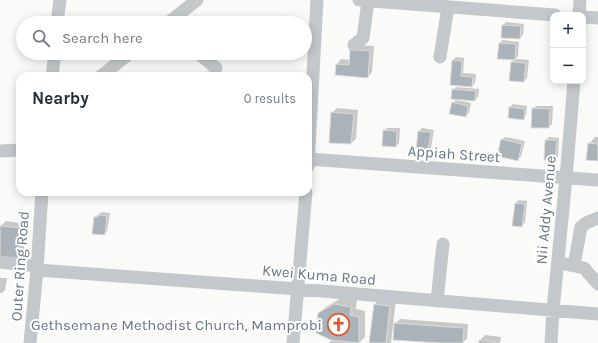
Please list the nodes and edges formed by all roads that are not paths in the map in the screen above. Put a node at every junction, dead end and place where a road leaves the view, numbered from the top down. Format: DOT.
graph roads {
  1 [pos="60,0"];
  2 [pos="197,0"];
  3 [pos="317,0"];
  4 [pos="364,0"];
  5 [pos="580,0"];
  6 [pos="448,7"];
  7 [pos="579,12"];
  8 [pos="550,15"];
  9 [pos="59,16"];
  10 [pos="180,16"];
  11 [pos="586,17"];
  12 [pos="598,18"];
  13 [pos="354,45"];
  14 [pos="440,57"];
  15 [pos="54,60"];
  16 [pos="121,60"];
  17 [pos="206,60"];
  18 [pos="216,68"];
  19 [pos="53,72"];
  20 [pos="106,72"];
  21 [pos="574,84"];
  22 [pos="312,89"];
  23 [pos="0,150"];
  24 [pos="16,150"];
  25 [pos="312,161"];
  26 [pos="566,178"];
  27 [pos="598,180"];
  28 [pos="42,196"];
  29 [pos="306,196"];
  30 [pos="598,218"];
  31 [pos="443,244"];
  32 [pos="0,262"];
  33 [pos="558,262"];
  34 [pos="574,265"];
  35 [pos="37,268"];
  36 [pos="598,284"];
  37 [pos="298,289"];
  38 [pos="437,300"];
  39 [pos="553,310"];
  40 [pos="598,314"];
  41 [pos="30,343"];
  42 [pos="293,343"];
  43 [pos="551,343"];
  1 -- 9 [label="street"];
  2 -- 10 [label="street"];
  3 -- 22 [label="street"];
  4 -- 6 [label="street"];
  4 -- 13 [label="street"];
  5 -- 7 [label="street"];
  6 -- 8 [label="street"];
  6 -- 14 [label="street"];
  11 -- 12 [label="street"];
  15 -- 19 [label="street"];
  16 -- 20 [label="street"];
  17 -- 18 [label="street"];
  21 -- 26 [label="street, Nii Addy Avenue"];
  23 -- 24 [label="street"];
  25 -- 26 [label="street, Appiah Street"];
  26 -- 27 [label="street, Appiah Street"];
  26 -- 33 [label="street, Nii Addy Avenue"];
  28 -- 35 [label="street, Outer Ring Road"];
  29 -- 37 [label="street"];
  30 -- 34 [label="street"];
  31 -- 38 [label="street"];
  32 -- 35 [label="street, Kwei Kuma Road"];
  33 -- 34 [label="street"];
  33 -- 39 [label="street, Nii Addy Avenue"];
  34 -- 36 [label="street"];
  35 -- 37 [label="street, Kwei Kuma Road"];
  35 -- 41 [label="street, Outer Ring Road"];
  37 -- 38 [label="street, Kwei Kuma Road"];
  37 -- 42 [label="street"];
  38 -- 39 [label="street, Kwei Kuma Road"];
  39 -- 40 [label="street, Kwei Kuma Road"];
  39 -- 43 [label="street, Nii Addy Avenue"];
}
